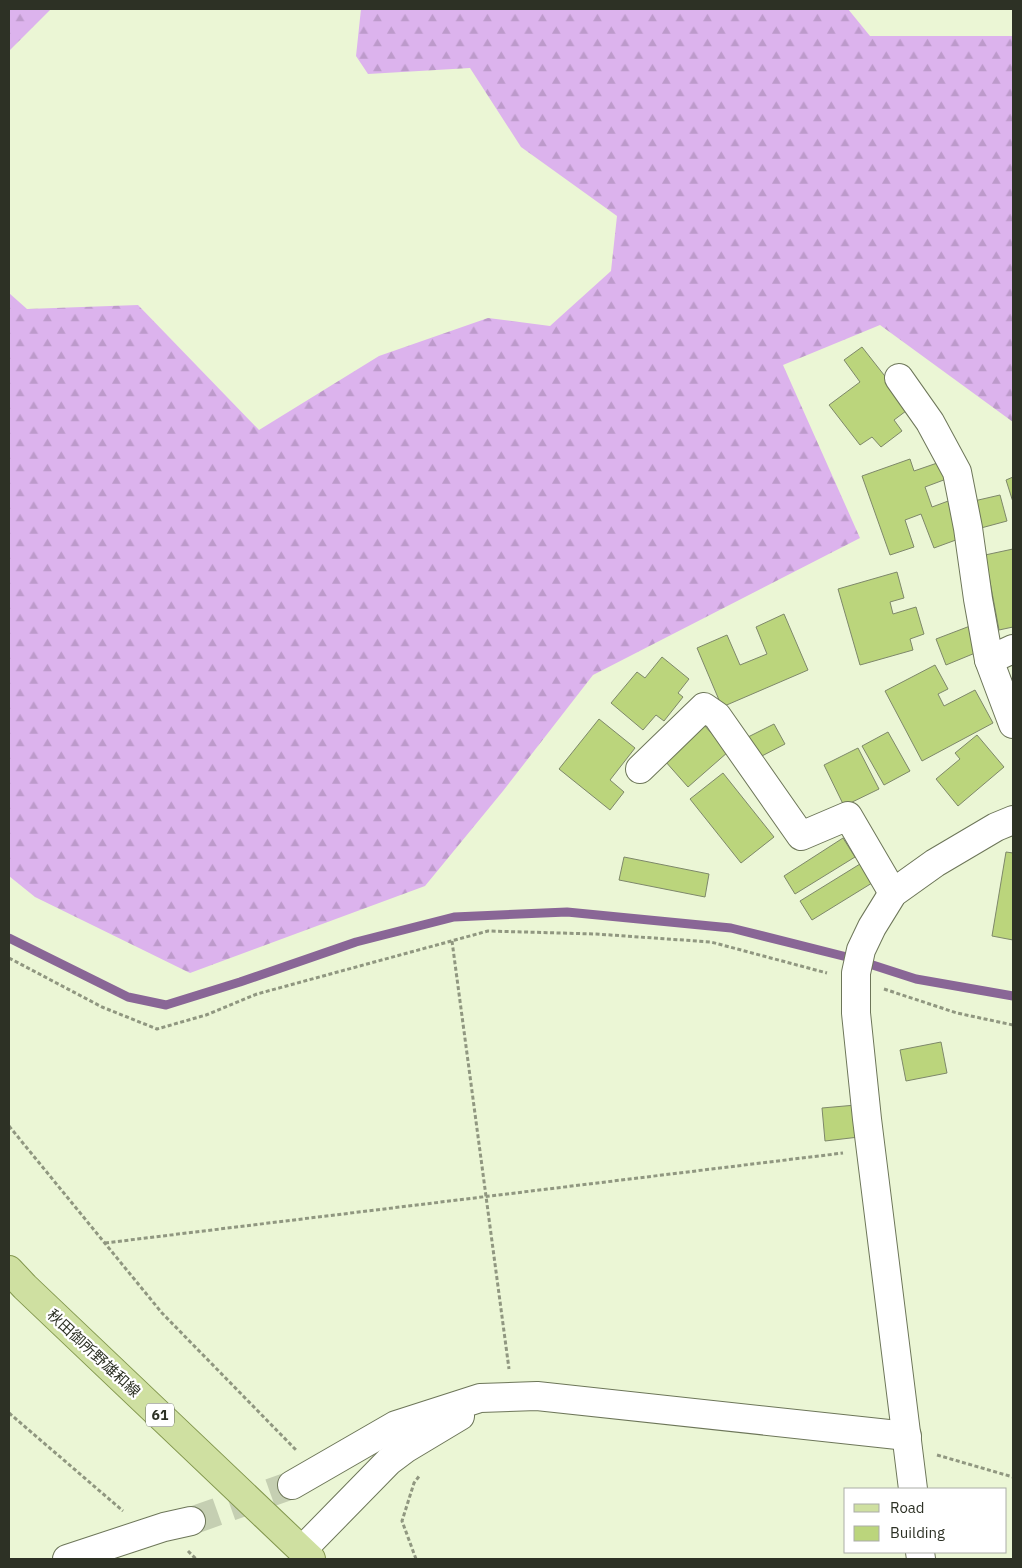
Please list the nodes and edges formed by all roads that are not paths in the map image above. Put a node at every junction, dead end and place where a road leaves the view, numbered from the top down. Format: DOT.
graph roads {
  1 [pos="899,378"];
  2 [pos="1001,654"];
  3 [pos="1013,724"];
  4 [pos="640,769"];
  5 [pos="1013,820"];
  6 [pos="893,893"];
  7 [pos="9,1270"];
  8 [pos="480,1398"];
  9 [pos="908,1444"];
  10 [pos="292,1485"];
  11 [pos="913,1488"];
  12 [pos="191,1521"];
  13 [pos="307,1555"];
  14 [pos="66,1559"];
  1 -- 2 [label="street"];
  2 -- 3 [label="street"];
  4 -- 6 [label="street"];
  5 -- 6 [label="street"];
  6 -- 9 [label="street"];
  7 -- 13 [label="main road, 秋田御所野雄和線 / 61"];
  8 -- 9 [label="street"];
  8 -- 10 [label="street"];
  8 -- 13 [label="street"];
  9 -- 11 [label="street"];
  12 -- 14 [label="street"];
}
